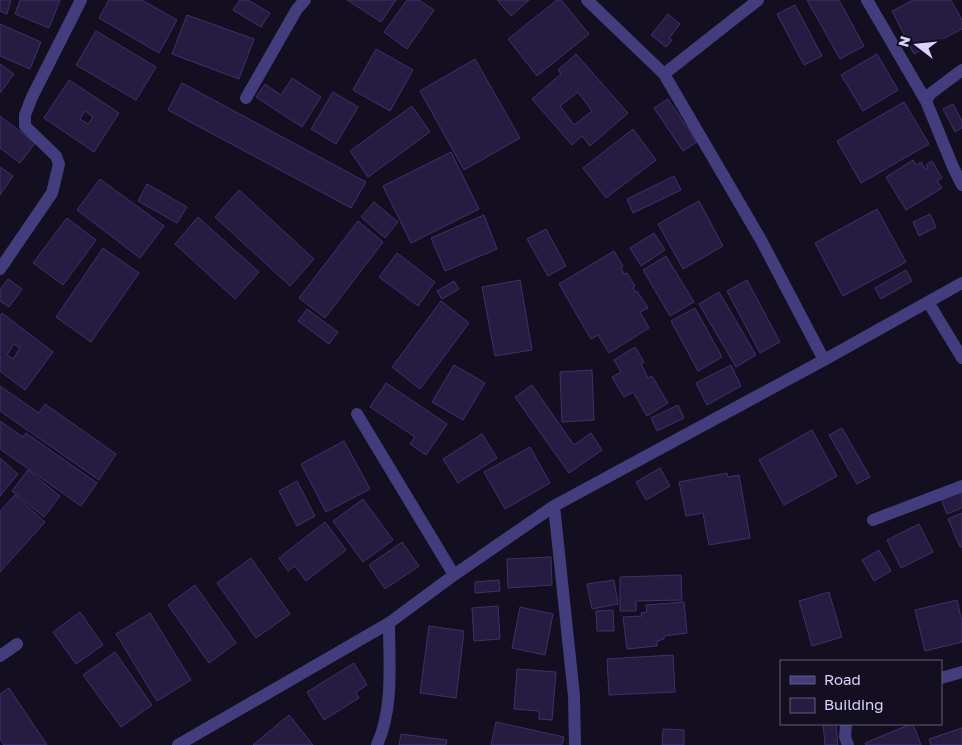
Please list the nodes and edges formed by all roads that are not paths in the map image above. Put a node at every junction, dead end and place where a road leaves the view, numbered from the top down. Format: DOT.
graph roads {
  1 [pos="81,0"];
  2 [pos="304,0"];
  3 [pos="587,0"];
  4 [pos="758,0"];
  5 [pos="867,0"];
  6 [pos="962,70"];
  7 [pos="664,74"];
  8 [pos="246,98"];
  9 [pos="926,102"];
  10 [pos="962,185"];
  11 [pos="0,269"];
  12 [pos="962,283"];
  13 [pos="928,302"];
  14 [pos="962,358"];
  15 [pos="824,360"];
  16 [pos="357,414"];
  17 [pos="962,486"];
  18 [pos="554,506"];
  19 [pos="873,520"];
  20 [pos="454,575"];
  21 [pos="389,623"];
  22 [pos="17,644"];
  23 [pos="0,656"];
  24 [pos="962,672"];
  25 [pos="942,678"];
  26 [pos="846,725"];
  27 [pos="178,745"];
  28 [pos="377,745"];
  29 [pos="575,745"];
  30 [pos="848,745"];
  1 -- 11 [label="street"];
  2 -- 8 [label="street"];
  3 -- 7 [label="street"];
  4 -- 7 [label="street"];
  5 -- 9 [label="street"];
  6 -- 9 [label="street"];
  7 -- 15 [label="street"];
  9 -- 10 [label="street"];
  12 -- 13 [label="street"];
  13 -- 14 [label="street"];
  13 -- 15 [label="street"];
  15 -- 18 [label="street"];
  16 -- 20 [label="street"];
  17 -- 19 [label="street"];
  18 -- 20 [label="street"];
  18 -- 29 [label="street"];
  20 -- 21 [label="street"];
  21 -- 27 [label="street"];
  21 -- 28 [label="street"];
  22 -- 23 [label="street"];
  24 -- 25 [label="street"];
  26 -- 30 [label="street"];
}
